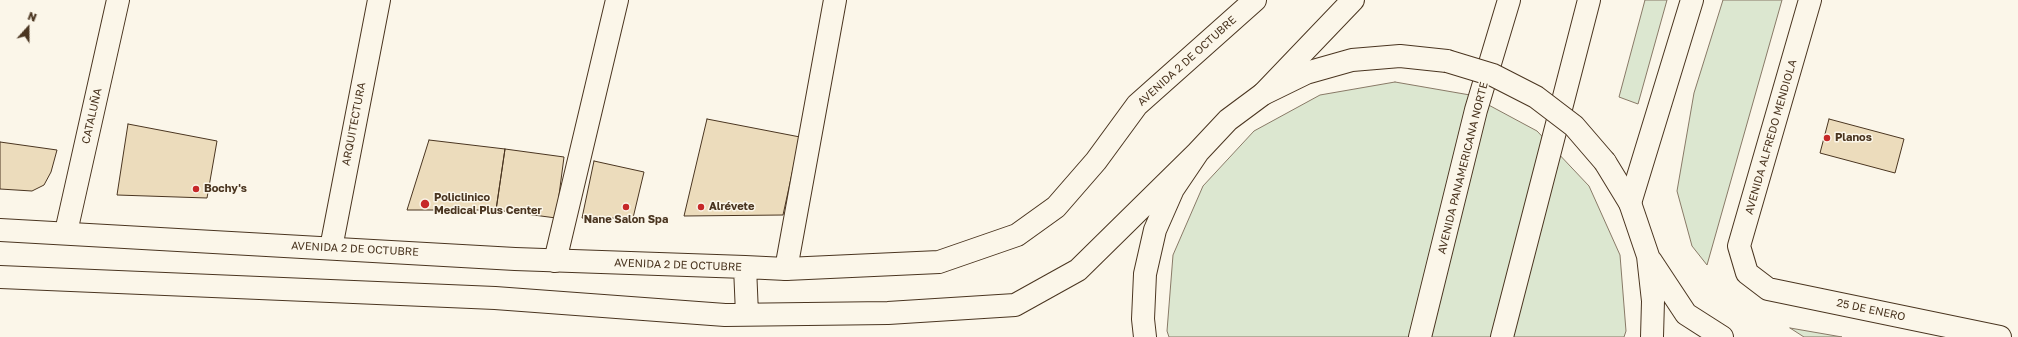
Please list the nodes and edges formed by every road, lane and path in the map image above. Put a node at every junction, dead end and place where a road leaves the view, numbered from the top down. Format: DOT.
graph roads {
  1 [pos="118,0"];
  2 [pos="379,0"];
  3 [pos="616,0"];
  4 [pos="835,0"];
  5 [pos="1255,0"];
  6 [pos="1353,0"];
  7 [pos="1509,0"];
  8 [pos="1589,0"];
  9 [pos="1692,0"];
  10 [pos="1810,0"];
  11 [pos="1263,94"];
  12 [pos="1198,152"];
  13 [pos="1630,204"];
  14 [pos="0,230"];
  15 [pos="66,232"];
  16 [pos="330,248"];
  17 [pos="1648,256"];
  18 [pos="555,260"];
  19 [pos="745,267"];
  20 [pos="786,269"];
  21 [pos="1747,273"];
  22 [pos="0,277"];
  23 [pos="748,314"];
  24 [pos="1145,337"];
  25 [pos="1420,337"];
  26 [pos="1502,337"];
  27 [pos="1652,337"];
  28 [pos="1722,337"];
  29 [pos="2000,337"];
  1 -- 15 [label="main road, CATALUÑA"];
  2 -- 16 [label="main road, ARQUITECTURA"];
  3 -- 18 [label="main road"];
  4 -- 20 [label="main road"];
  5 -- 20 [label="main road, AVENIDA 2 DE OCTUBRE"];
  6 -- 11 [label="main road"];
  7 -- 25 [label="main road, AVENIDA PANAMERICANA NORTE"];
  8 -- 26 [label="main road"];
  9 -- 13 [label="main road"];
  10 -- 21 [label="main road, AVENIDA ALFREDO MENDIOLA"];
  11 -- 12 [label="main road"];
  11 -- 13 [label="main road, bridge"];
  12 -- 23 [label="main road"];
  12 -- 24 [label="main road"];
  13 -- 17 [label="main road"];
  14 -- 15 [label="main road, AVENIDA 2 DE OCTUBRE"];
  15 -- 16 [label="main road, AVENIDA 2 DE OCTUBRE"];
  16 -- 18 [label="main road, AVENIDA 2 DE OCTUBRE"];
  17 -- 27 [label="main road"];
  17 -- 28 [label="main road"];
  18 -- 19 [label="main road, AVENIDA 2 DE OCTUBRE"];
  19 -- 20 [label="main road, AVENIDA 2 DE OCTUBRE"];
  19 -- 23 [label="main road"];
  21 -- 29 [label="main road, 25 DE ENERO"];
  22 -- 23 [label="main road"];
}
